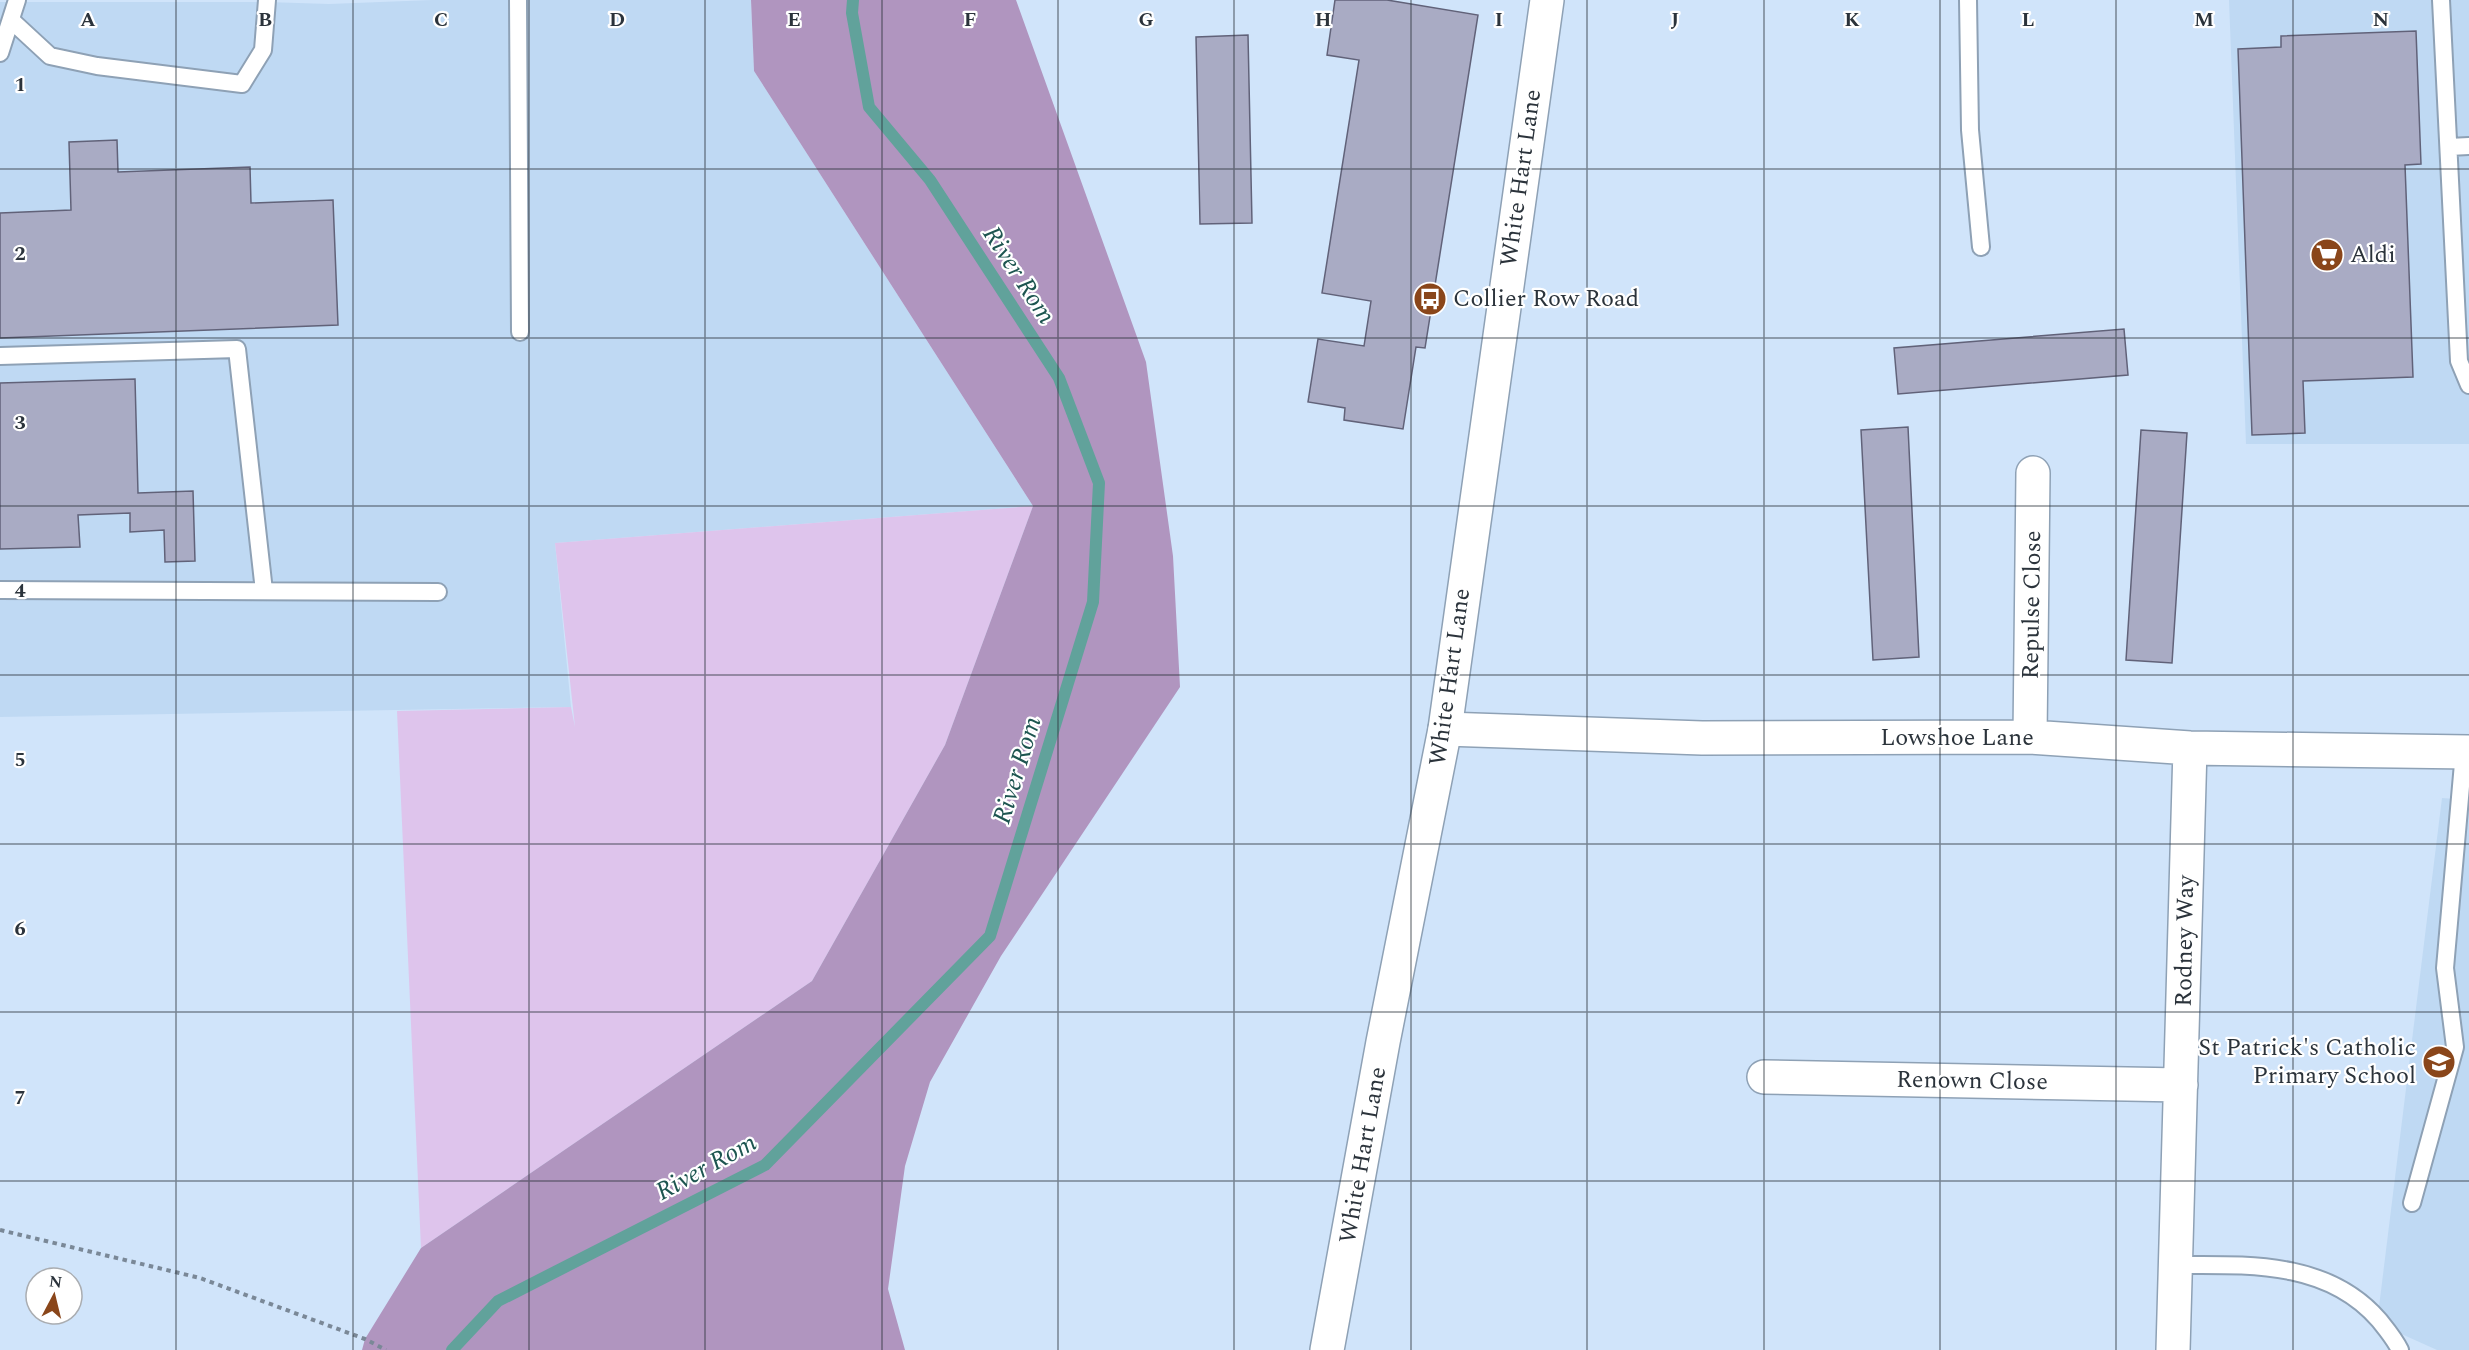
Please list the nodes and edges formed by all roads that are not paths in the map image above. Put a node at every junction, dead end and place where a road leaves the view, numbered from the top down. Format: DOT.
graph roads {
  1 [pos="17,0"];
  2 [pos="267,0"];
  3 [pos="518,0"];
  4 [pos="1546,0"];
  5 [pos="1968,0"];
  6 [pos="2441,0"];
  7 [pos="11,20"];
  8 [pos="0,53"];
  9 [pos="2469,146"];
  10 [pos="2449,147"];
  11 [pos="1981,247"];
  12 [pos="520,332"];
  13 [pos="0,356"];
  14 [pos="2469,385"];
  15 [pos="2033,473"];
  16 [pos="0,590"];
  17 [pos="264,591"];
  18 [pos="438,592"];
  19 [pos="1445,729"];
  20 [pos="2030,737"];
  21 [pos="2190,748"];
  22 [pos="2467,752"];
  23 [pos="1764,1077"];
  24 [pos="2181,1085"];
  25 [pos="2412,1203"];
  26 [pos="2175,1265"];
  27 [pos="1327,1350"];
  28 [pos="2173,1350"];
  29 [pos="2400,1350"];
  1 -- 7 [label="lane"];
  2 -- 7 [label="lane"];
  3 -- 12 [label="lane"];
  4 -- 19 [label="street, White Hart Lane"];
  5 -- 11 [label="lane"];
  6 -- 10 [label="lane"];
  7 -- 8 [label="lane"];
  9 -- 10 [label="lane"];
  10 -- 14 [label="lane"];
  13 -- 17 [label="lane"];
  15 -- 20 [label="street, Repulse Close"];
  16 -- 17 [label="lane"];
  17 -- 18 [label="lane"];
  19 -- 20 [label="street, Lowshoe Lane"];
  19 -- 27 [label="street, White Hart Lane"];
  20 -- 21 [label="street, Lowshoe Lane"];
  21 -- 22 [label="street, Lowshoe Lane"];
  21 -- 24 [label="street, Rodney Way"];
  22 -- 25 [label="lane"];
  23 -- 24 [label="street, Renown Close"];
  24 -- 26 [label="street, Rodney Way"];
  26 -- 28 [label="street, Rodney Way"];
  26 -- 29 [label="lane"];
}
